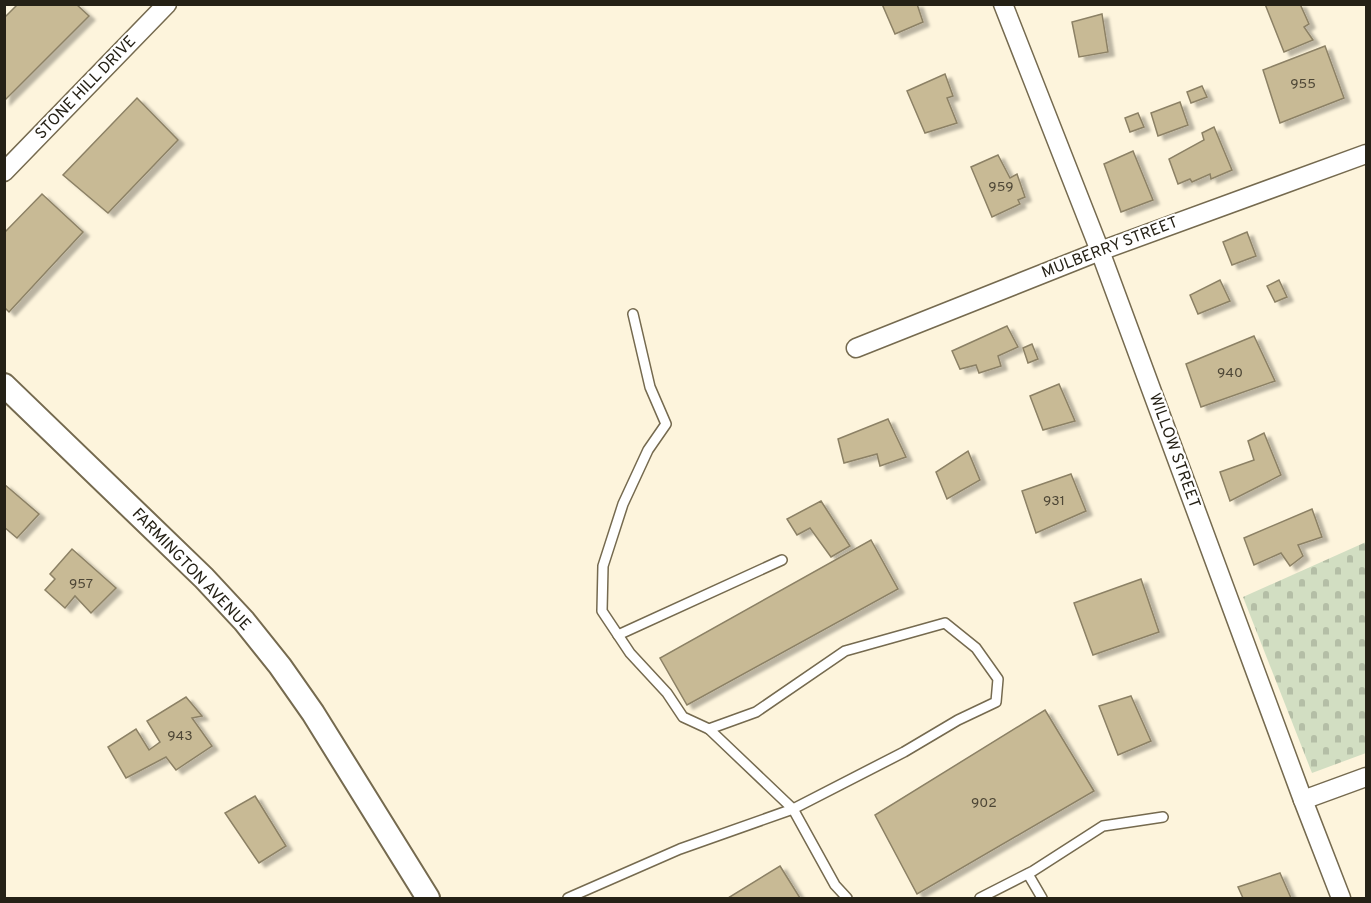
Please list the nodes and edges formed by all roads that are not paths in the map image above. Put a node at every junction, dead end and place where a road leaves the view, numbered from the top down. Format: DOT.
graph roads {
  1 [pos="167,4"];
  2 [pos="1003,4"];
  3 [pos="1366,154"];
  4 [pos="4,172"];
  5 [pos="1100,251"];
  6 [pos="633,314"];
  7 [pos="856,348"];
  8 [pos="4,385"];
  9 [pos="782,560"];
  10 [pos="618,635"];
  11 [pos="709,729"];
  12 [pos="1366,777"];
  13 [pos="1303,800"];
  14 [pos="793,809"];
  15 [pos="1163,817"];
  16 [pos="1028,874"];
  17 [pos="428,898"];
  18 [pos="567,898"];
  19 [pos="847,898"];
  20 [pos="980,898"];
  21 [pos="1042,898"];
  22 [pos="1341,898"];
  1 -- 4 [label="street, STONE HILL DRIVE"];
  2 -- 5 [label="street, WILLOW STREET"];
  3 -- 5 [label="street, MULBERRY STREET"];
  5 -- 7 [label="street, MULBERRY STREET"];
  5 -- 13 [label="street, WILLOW STREET"];
  6 -- 10 [label="lane"];
  8 -- 17 [label="street, FARMINGTON AVENUE"];
  9 -- 10 [label="lane"];
  10 -- 11 [label="lane"];
  11 -- 14 [label="lane"];
  11 -- 14 [label="lane"];
  12 -- 13 [label="street"];
  13 -- 22 [label="street, WILLOW STREET"];
  14 -- 18 [label="lane"];
  14 -- 19 [label="lane"];
  15 -- 16 [label="lane"];
  16 -- 20 [label="lane"];
  16 -- 21 [label="lane"];
}
